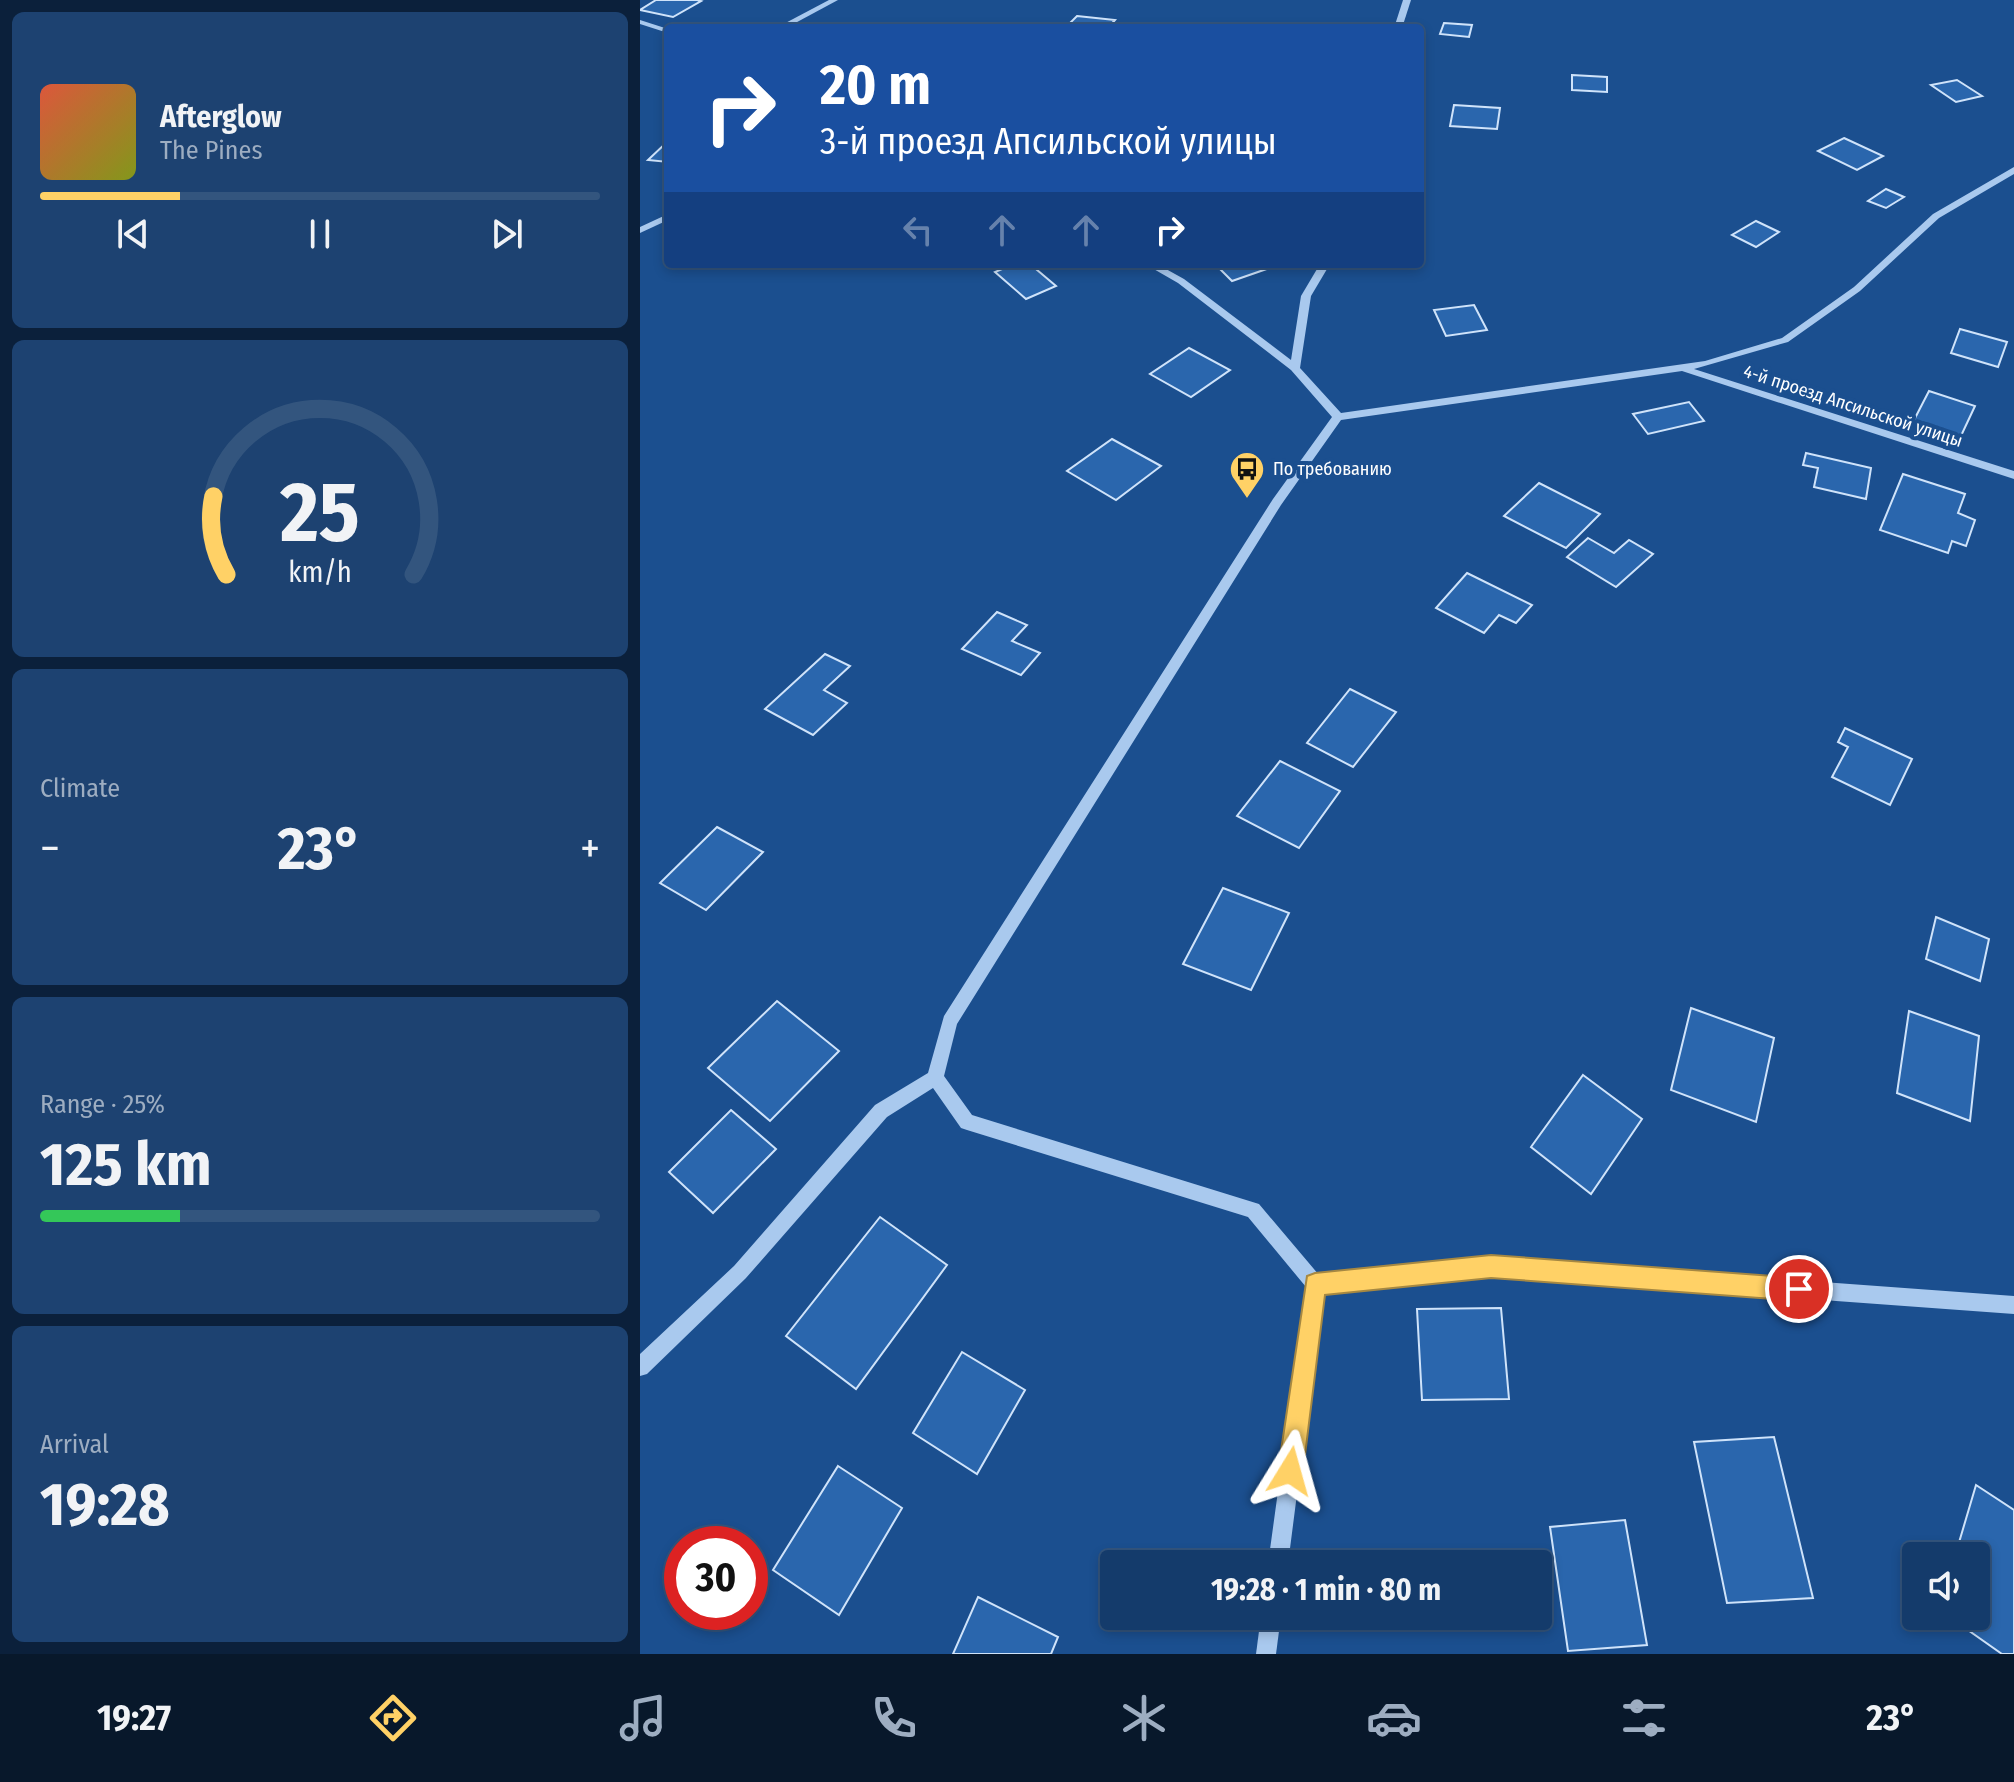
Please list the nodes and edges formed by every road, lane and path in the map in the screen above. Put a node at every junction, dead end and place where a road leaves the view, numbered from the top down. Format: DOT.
graph roads {
  1 [pos="834,0"];
  2 [pos="1407,0"];
  3 [pos="640,22"];
  4 [pos="788,24"];
  5 [pos="1399,24"];
  6 [pos="664,30"];
  7 [pos="2014,170"];
  8 [pos="664,219"];
  9 [pos="640,230"];
  10 [pos="1157,268"];
  11 [pos="1323,268"];
  12 [pos="1295,368"];
  13 [pos="1682,368"];
  14 [pos="1338,417"];
  15 [pos="2014,475"];
  16 [pos="935,1078"];
  17 [pos="1315,1284"];
  18 [pos="2014,1305"];
  19 [pos="640,1367"];
  20 [pos="1280,1550"];
  21 [pos="1269,1630"];
  22 [pos="1266,1654"];
  1 -- 4 [label="street"];
  2 -- 5 [label="street"];
  3 -- 6 [label="street"];
  7 -- 13 [label="street"];
  8 -- 9 [label="street"];
  10 -- 12 [label="street"];
  11 -- 12 [label="street"];
  12 -- 14 [label="street"];
  13 -- 14 [label="street"];
  13 -- 15 [label="street, 4-й проезд Апсильской улицы"];
  14 -- 16 [label="street"];
  16 -- 17 [label="street"];
  16 -- 19 [label="street"];
  17 -- 18 [label="street"];
  17 -- 20 [label="street"];
  21 -- 22 [label="street"];
}
